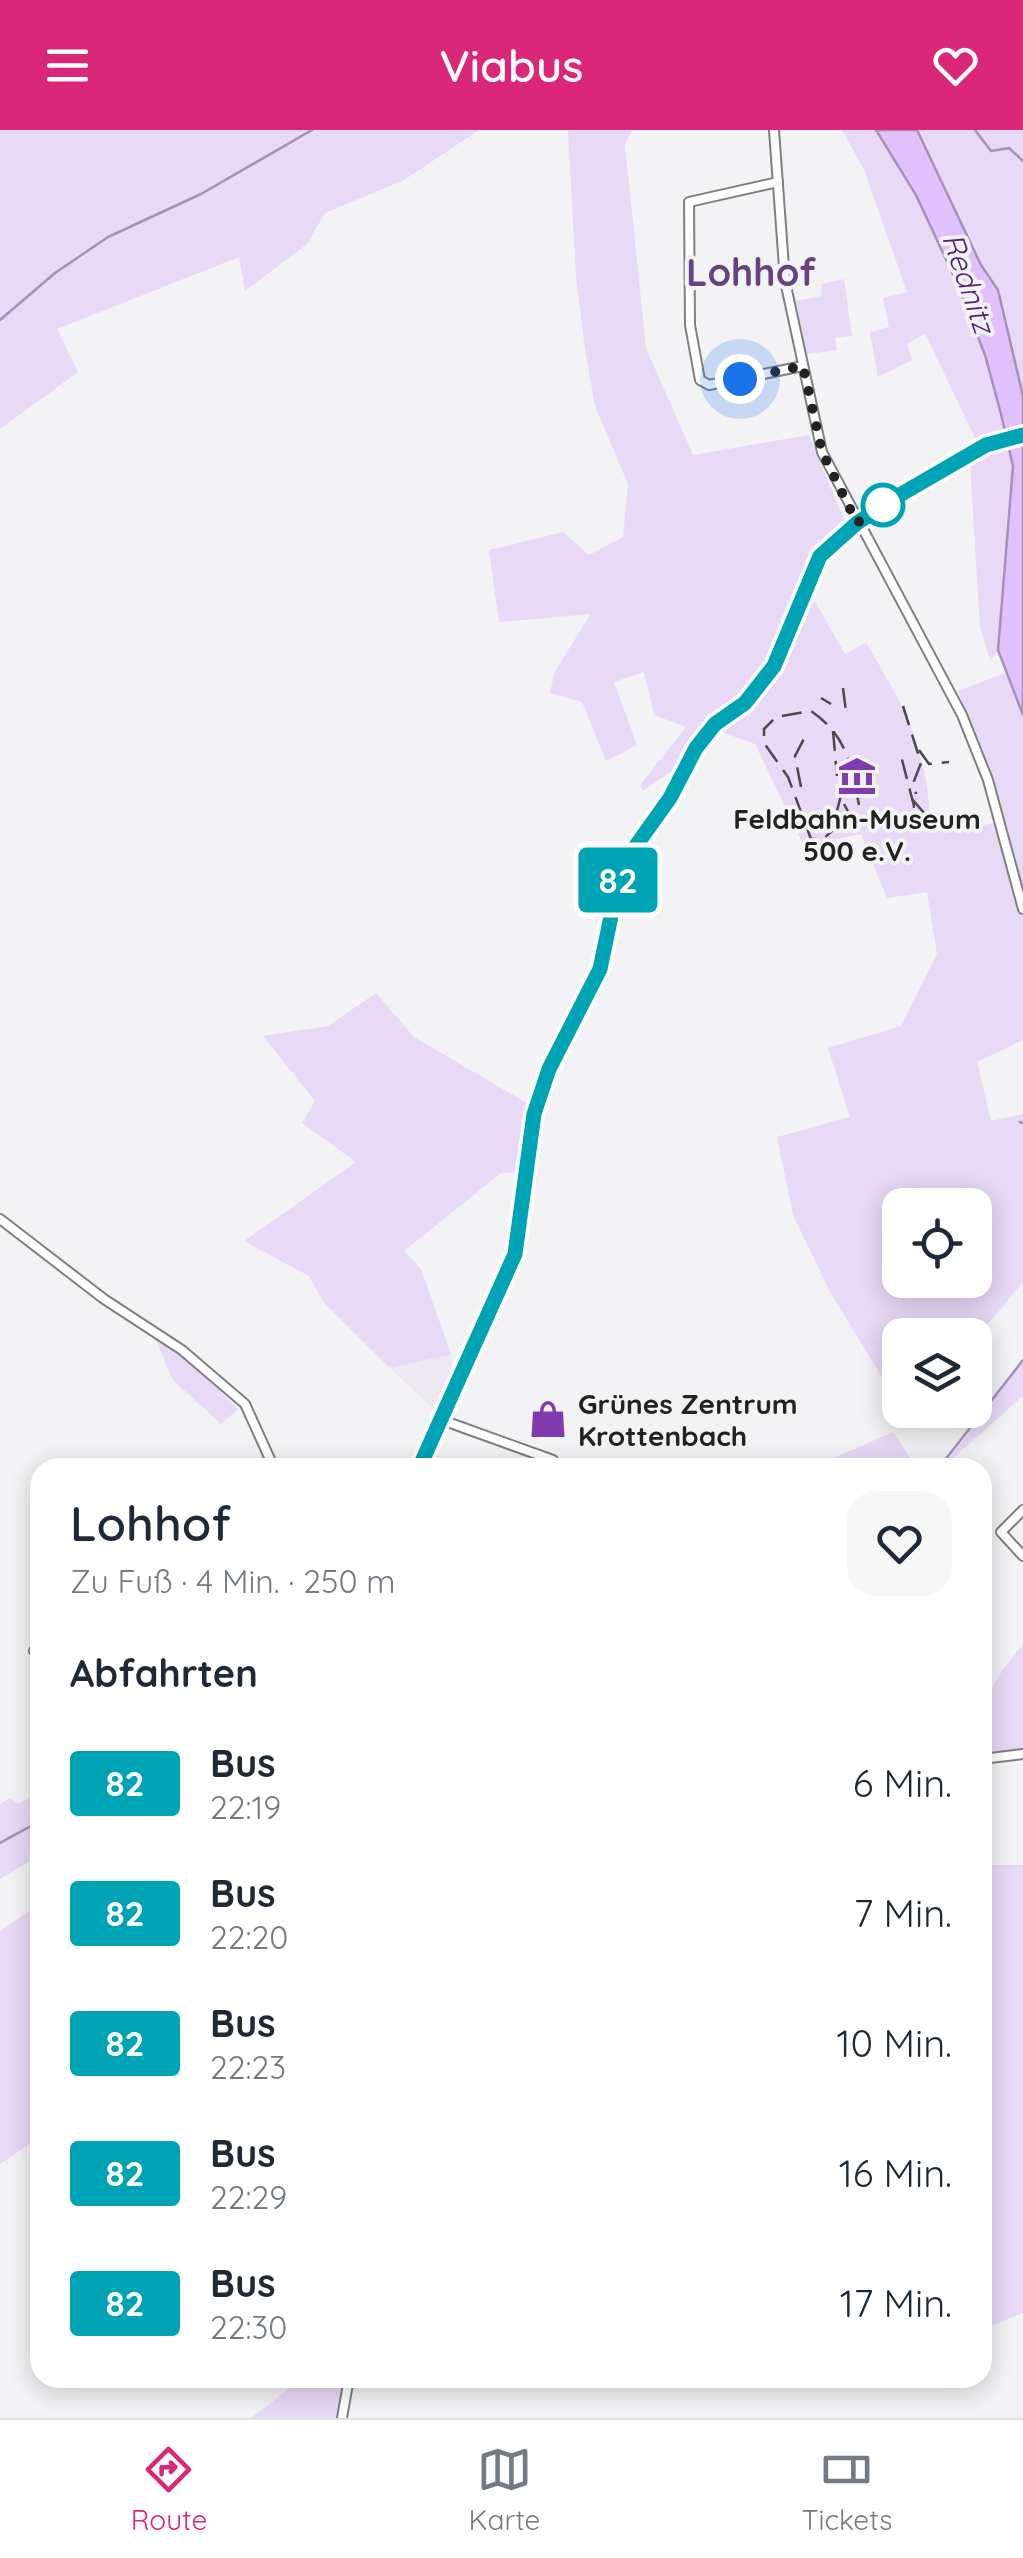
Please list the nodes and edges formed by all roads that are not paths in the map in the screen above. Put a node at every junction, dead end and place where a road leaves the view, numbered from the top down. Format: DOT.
graph roads {
  1 [pos="774,130"];
  2 [pos="778,182"];
  3 [pos="803,366"];
  4 [pos="1023,434"];
  5 [pos="857,523"];
  6 [pos="1023,909"];
  7 [pos="0,1219"];
  8 [pos="442,1420"];
  9 [pos="269,1458"];
  10 [pos="423,1458"];
  11 [pos="546,1458"];
  12 [pos="1023,1510"];
  13 [pos="1023,1556"];
  14 [pos="1023,1754"];
  15 [pos="992,1758"];
  16 [pos="347,2388"];
  17 [pos="342,2418"];
  1 -- 2 [label="street"];
  2 -- 3 [label="street"];
  2 -- 3 [label="street"];
  3 -- 5 [label="street"];
  4 -- 5 [label="street"];
  5 -- 6 [label="street"];
  5 -- 8 [label="street"];
  7 -- 9 [label="street"];
  8 -- 10 [label="street"];
  8 -- 11 [label="street"];
  12 -- 13 [label="street"];
  14 -- 15 [label="street"];
  16 -- 17 [label="street"];
}
